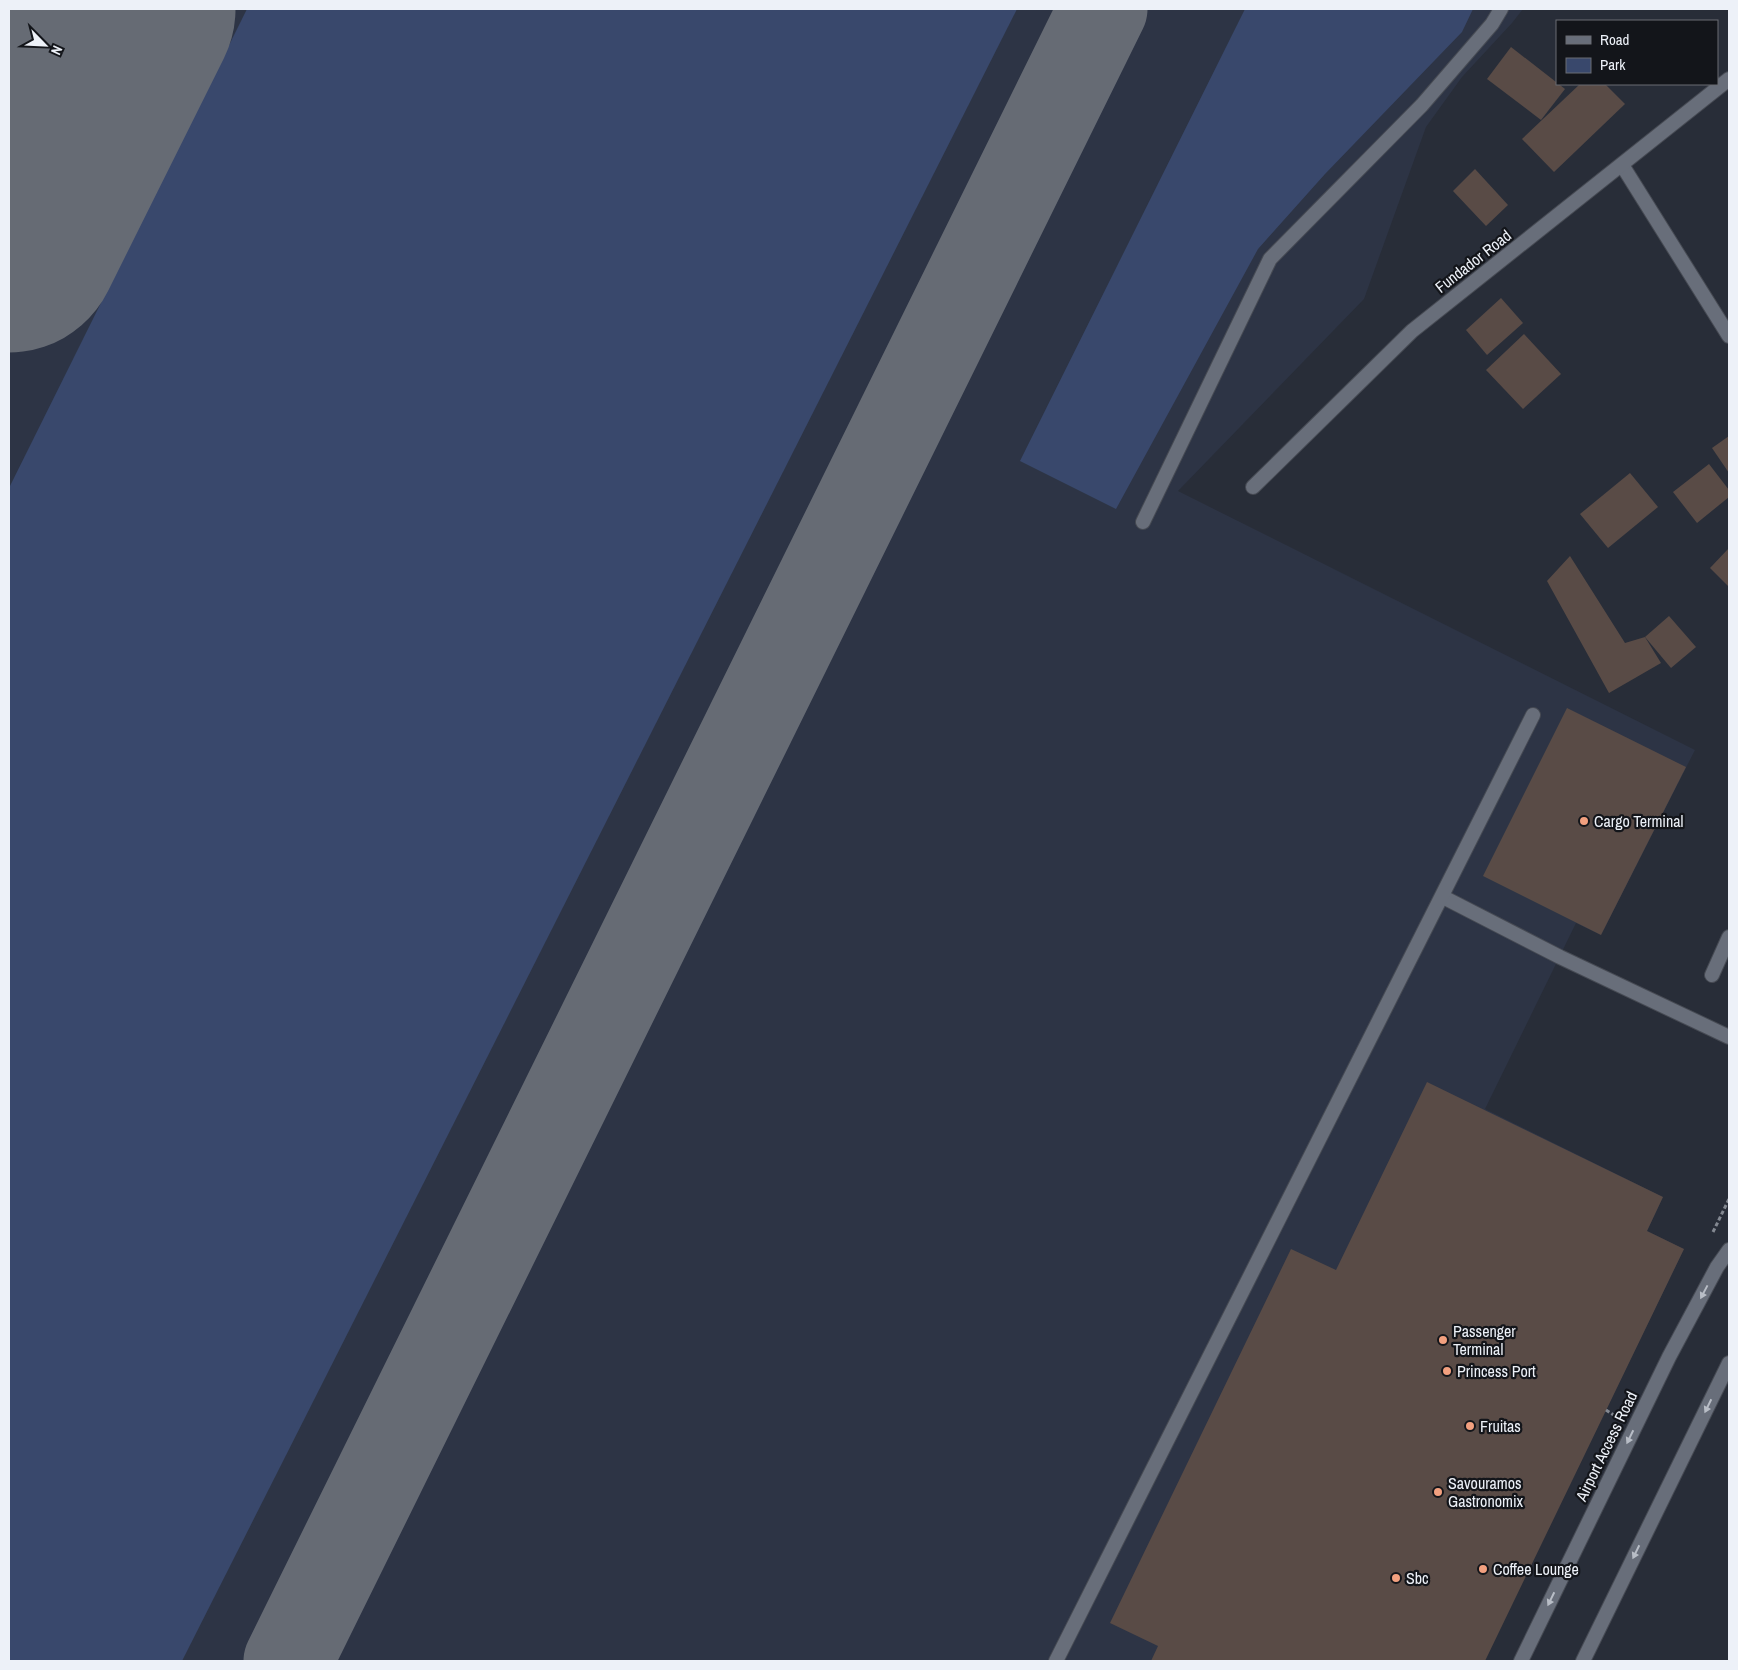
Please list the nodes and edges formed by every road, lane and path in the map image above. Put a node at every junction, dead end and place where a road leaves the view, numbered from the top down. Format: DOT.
graph roads {
  1 [pos="1501,9"];
  2 [pos="1729,79"];
  3 [pos="1622,165"];
  4 [pos="1729,336"];
  5 [pos="1252,487"];
  6 [pos="1143,522"];
  7 [pos="1533,716"];
  8 [pos="1443,897"];
  9 [pos="1729,937"];
  10 [pos="1712,975"];
  11 [pos="1729,1037"];
  12 [pos="1729,1250"];
  13 [pos="1729,1362"];
  14 [pos="1056,1661"];
  15 [pos="1521,1661"];
  16 [pos="1583,1661"];
  1 -- 6 [label="street"];
  2 -- 3 [label="street, Fundador Road"];
  3 -- 4 [label="street"];
  3 -- 5 [label="street, Fundador Road"];
  7 -- 8 [label="street"];
  8 -- 11 [label="street"];
  8 -- 14 [label="street"];
  9 -- 10 [label="street"];
  12 -- 15 [label="street, Airport Access Road, one-way"];
  13 -- 16 [label="street, one-way"];
}
